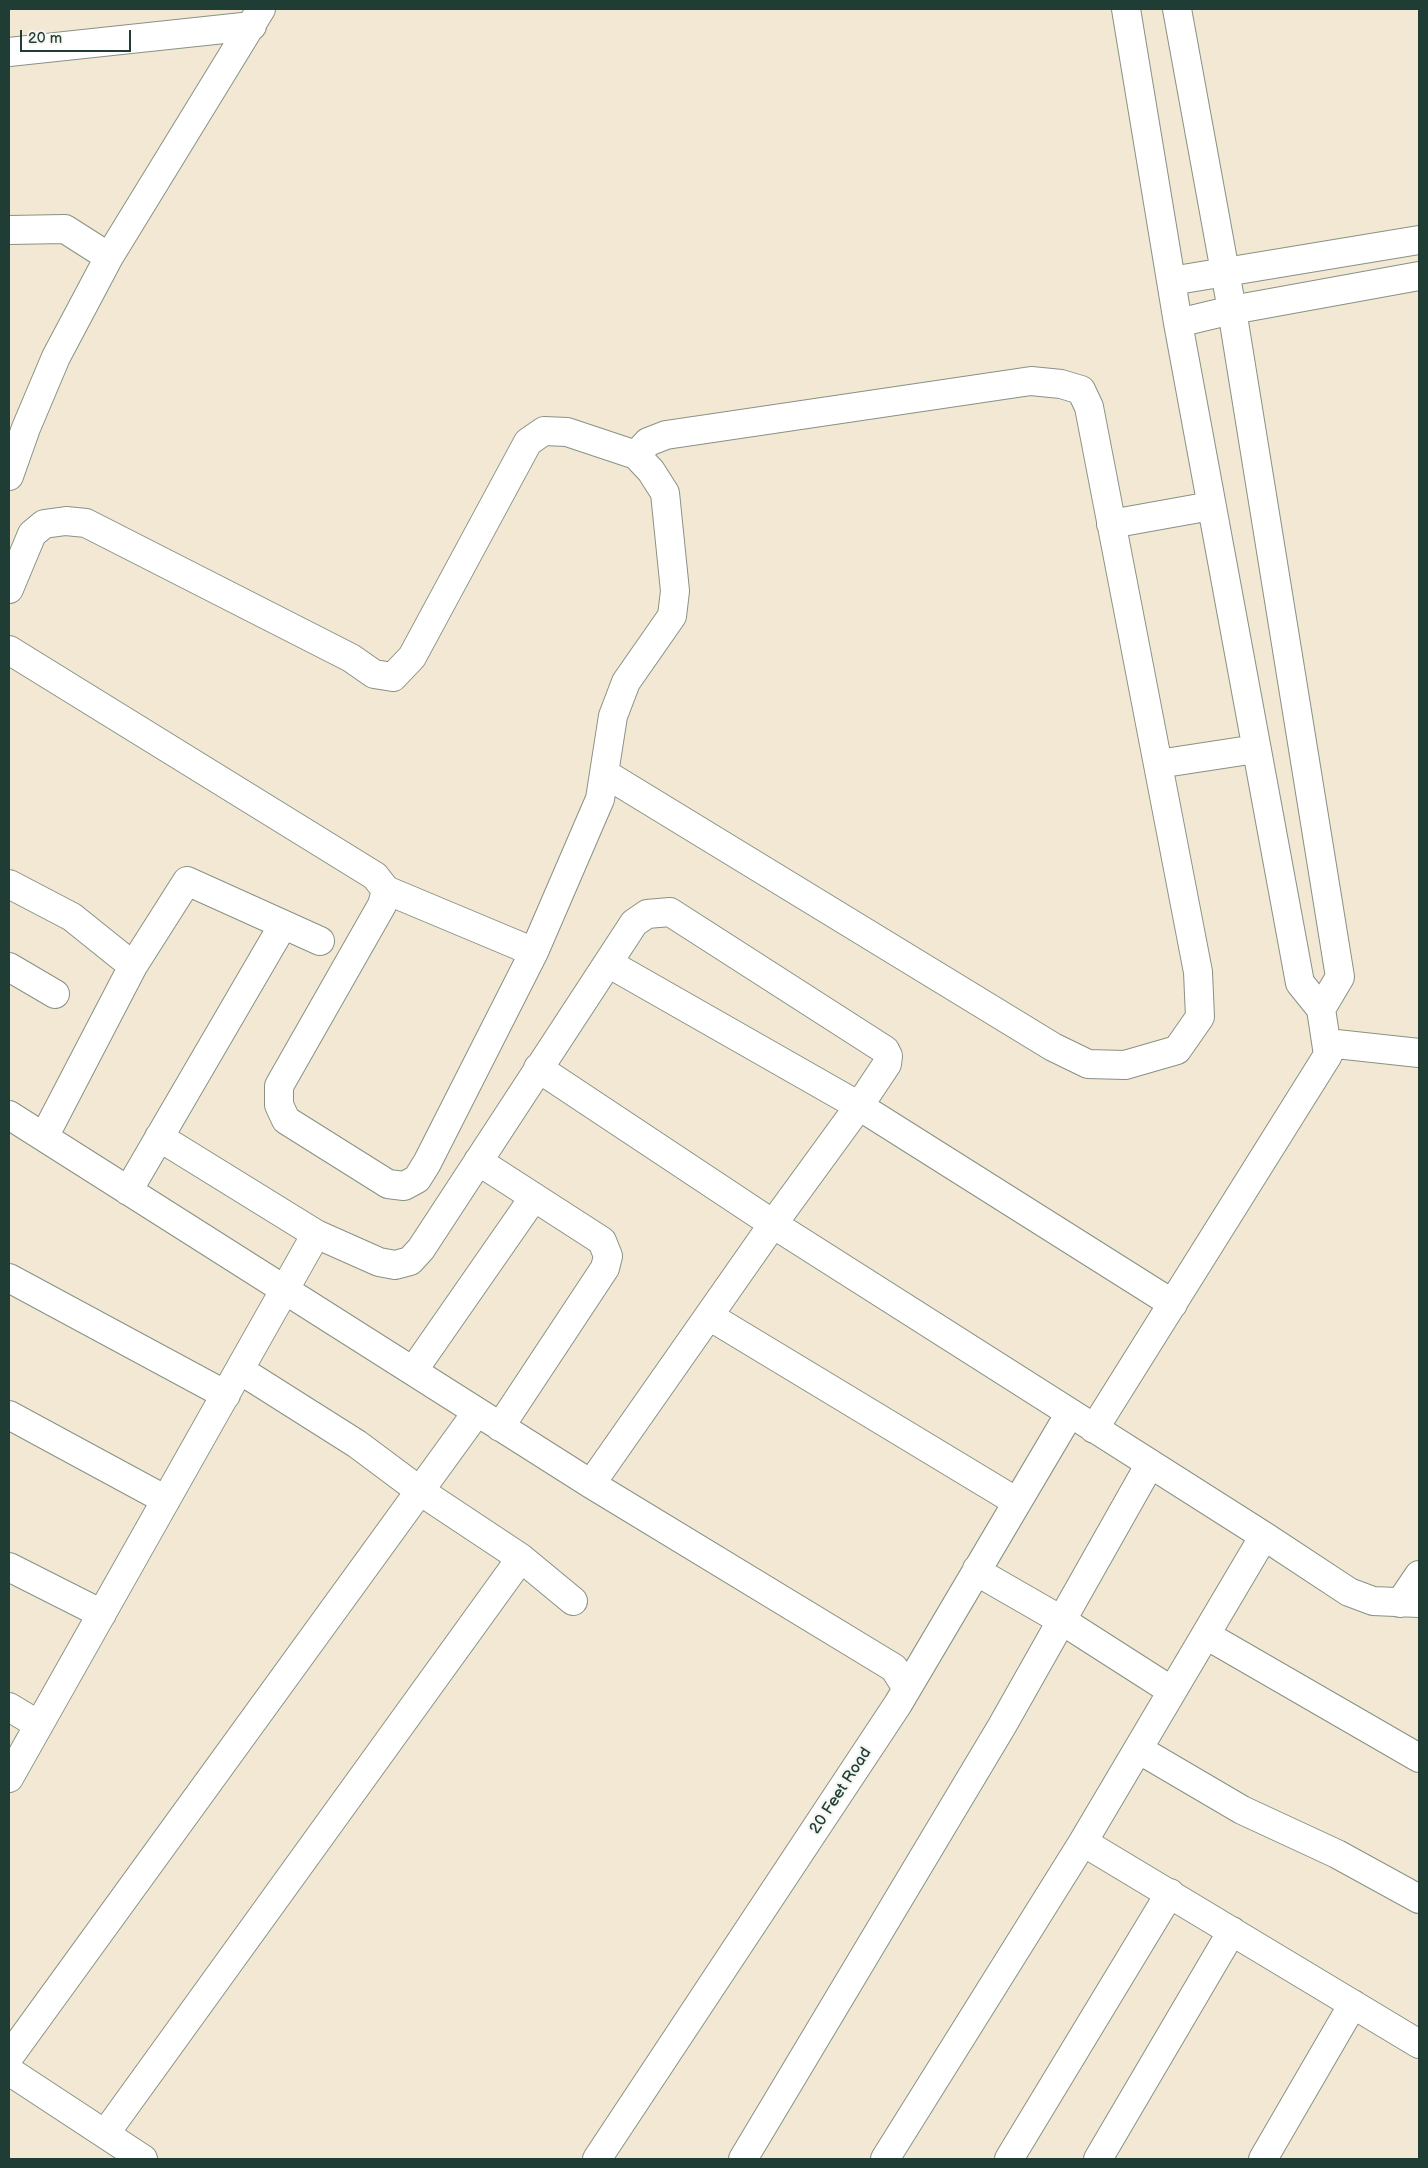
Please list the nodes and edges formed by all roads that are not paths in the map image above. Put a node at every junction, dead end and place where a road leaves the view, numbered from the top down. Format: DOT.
graph roads {
  1 [pos="1126,9"];
  2 [pos="1177,9"];
  3 [pos="257,17"];
  4 [pos="9,52"];
  5 [pos="9,230"];
  6 [pos="1419,240"];
  7 [pos="109,257"];
  8 [pos="1224,272"];
  9 [pos="1419,276"];
  10 [pos="1172,281"];
  11 [pos="1232,310"];
  12 [pos="1178,323"];
  13 [pos="636,455"];
  14 [pos="9,476"];
  15 [pos="1212,506"];
  16 [pos="1111,524"];
  17 [pos="9,589"];
  18 [pos="9,650"];
  19 [pos="1256,749"];
  20 [pos="1158,764"];
  21 [pos="604,773"];
  22 [pos="9,884"];
  23 [pos="386,890"];
  24 [pos="283,925"];
  25 [pos="320,941"];
  26 [pos="534,952"];
  27 [pos="608,962"];
  28 [pos="133,966"];
  29 [pos="9,967"];
  30 [pos="55,994"];
  31 [pos="1321,1009"];
  32 [pos="1327,1043"];
  33 [pos="1419,1053"];
  34 [pos="538,1068"];
  35 [pos="859,1106"];
  36 [pos="9,1115"];
  37 [pos="44,1137"];
  38 [pos="159,1137"];
  39 [pos="478,1161"];
  40 [pos="128,1191"];
  41 [pos="534,1197"];
  42 [pos="774,1224"];
  43 [pos="316,1234"];
  44 [pos="9,1278"];
  45 [pos="285,1290"];
  46 [pos="1173,1304"];
  47 [pos="709,1316"];
  48 [pos="240,1370"];
  49 [pos="413,1371"];
  50 [pos="226,1395"];
  51 [pos="477,1412"];
  52 [pos="1070,1413"];
  53 [pos="9,1415"];
  54 [pos="500,1427"];
  55 [pos="1094,1429"];
  56 [pos="1150,1464"];
  57 [pos="591,1484"];
  58 [pos="420,1491"];
  59 [pos="166,1500"];
  60 [pos="1017,1502"];
  61 [pos="1264,1536"];
  62 [pos="521,1558"];
  63 [pos="9,1567"];
  64 [pos="977,1569"];
  65 [pos="1419,1575"];
  66 [pos="573,1601"];
  67 [pos="1410,1603"];
  68 [pos="102,1614"];
  69 [pos="1061,1620"];
  70 [pos="1206,1635"];
  71 [pos="906,1687"];
  72 [pos="1172,1691"];
  73 [pos="9,1707"];
  74 [pos="39,1725"];
  75 [pos="1138,1748"];
  76 [pos="1419,1758"];
  77 [pos="9,1778"];
  78 [pos="1083,1842"];
  79 [pos="1170,1894"];
  80 [pos="1419,1899"];
  81 [pos="1232,1931"];
  82 [pos="1353,2004"];
  83 [pos="1419,2044"];
  84 [pos="9,2057"];
  85 [pos="9,2071"];
  86 [pos="105,2134"];
  87 [pos="143,2159"];
  88 [pos="597,2159"];
  89 [pos="743,2159"];
  90 [pos="885,2159"];
  91 [pos="1009,2159"];
  92 [pos="1098,2159"];
  93 [pos="1263,2159"];
  1 -- 10 [label="street"];
  2 -- 8 [label="street"];
  3 -- 4 [label="street"];
  3 -- 7 [label="street"];
  5 -- 7 [label="street"];
  6 -- 8 [label="street"];
  7 -- 14 [label="street"];
  8 -- 10 [label="street"];
  8 -- 11 [label="street"];
  9 -- 11 [label="street"];
  10 -- 12 [label="street"];
  11 -- 12 [label="street"];
  11 -- 31 [label="street"];
  12 -- 15 [label="street"];
  13 -- 16 [label="street"];
  13 -- 17 [label="street"];
  13 -- 21 [label="street"];
  15 -- 16 [label="street"];
  15 -- 19 [label="street"];
  16 -- 20 [label="street"];
  18 -- 23 [label="street"];
  19 -- 20 [label="street"];
  19 -- 31 [label="street"];
  20 -- 21 [label="street"];
  21 -- 26 [label="street"];
  22 -- 28 [label="street"];
  23 -- 26 [label="street"];
  23 -- 26 [label="street"];
  24 -- 25 [label="street"];
  24 -- 28 [label="street"];
  24 -- 38 [label="street"];
  27 -- 34 [label="street"];
  27 -- 35 [label="street"];
  27 -- 35 [label="street"];
  28 -- 37 [label="street"];
  29 -- 30 [label="street"];
  31 -- 32 [label="street"];
  32 -- 33 [label="street"];
  32 -- 46 [label="street"];
  34 -- 39 [label="street"];
  34 -- 42 [label="street"];
  35 -- 42 [label="street"];
  35 -- 46 [label="street"];
  36 -- 37 [label="street"];
  37 -- 40 [label="street"];
  38 -- 40 [label="street"];
  38 -- 43 [label="street"];
  39 -- 41 [label="street"];
  39 -- 43 [label="street"];
  40 -- 45 [label="street"];
  41 -- 49 [label="street"];
  41 -- 54 [label="street"];
  42 -- 47 [label="street"];
  42 -- 52 [label="street"];
  43 -- 45 [label="street"];
  44 -- 50 [label="street"];
  45 -- 48 [label="street"];
  45 -- 49 [label="street"];
  46 -- 55 [label="street"];
  47 -- 57 [label="street"];
  47 -- 60 [label="street"];
  48 -- 50 [label="street"];
  48 -- 58 [label="street"];
  49 -- 51 [label="street"];
  50 -- 59 [label="street"];
  51 -- 54 [label="street"];
  51 -- 58 [label="street"];
  52 -- 55 [label="street"];
  52 -- 60 [label="street, 20 Feet Road"];
  53 -- 59 [label="street"];
  54 -- 57 [label="street"];
  55 -- 56 [label="street"];
  56 -- 61 [label="street"];
  56 -- 69 [label="street"];
  57 -- 71 [label="street"];
  58 -- 62 [label="street"];
  58 -- 84 [label="street"];
  59 -- 68 [label="street"];
  60 -- 64 [label="street, 20 Feet Road"];
  61 -- 67 [label="street"];
  61 -- 70 [label="street"];
  62 -- 66 [label="street"];
  62 -- 86 [label="street"];
  63 -- 68 [label="street"];
  64 -- 69 [label="street"];
  64 -- 71 [label="street, 20 Feet Road"];
  65 -- 67 [label="street"];
  68 -- 74 [label="street"];
  69 -- 72 [label="street"];
  69 -- 89 [label="street"];
  70 -- 72 [label="street"];
  70 -- 76 [label="street"];
  71 -- 88 [label="street, 20 Feet Road"];
  72 -- 75 [label="street"];
  73 -- 74 [label="street"];
  74 -- 77 [label="street"];
  75 -- 78 [label="street"];
  75 -- 80 [label="street"];
  78 -- 79 [label="street"];
  78 -- 90 [label="street"];
  79 -- 81 [label="street"];
  79 -- 91 [label="street"];
  81 -- 82 [label="street"];
  81 -- 92 [label="street"];
  82 -- 83 [label="street"];
  82 -- 93 [label="street"];
  85 -- 86 [label="street"];
  86 -- 87 [label="street"];
}
